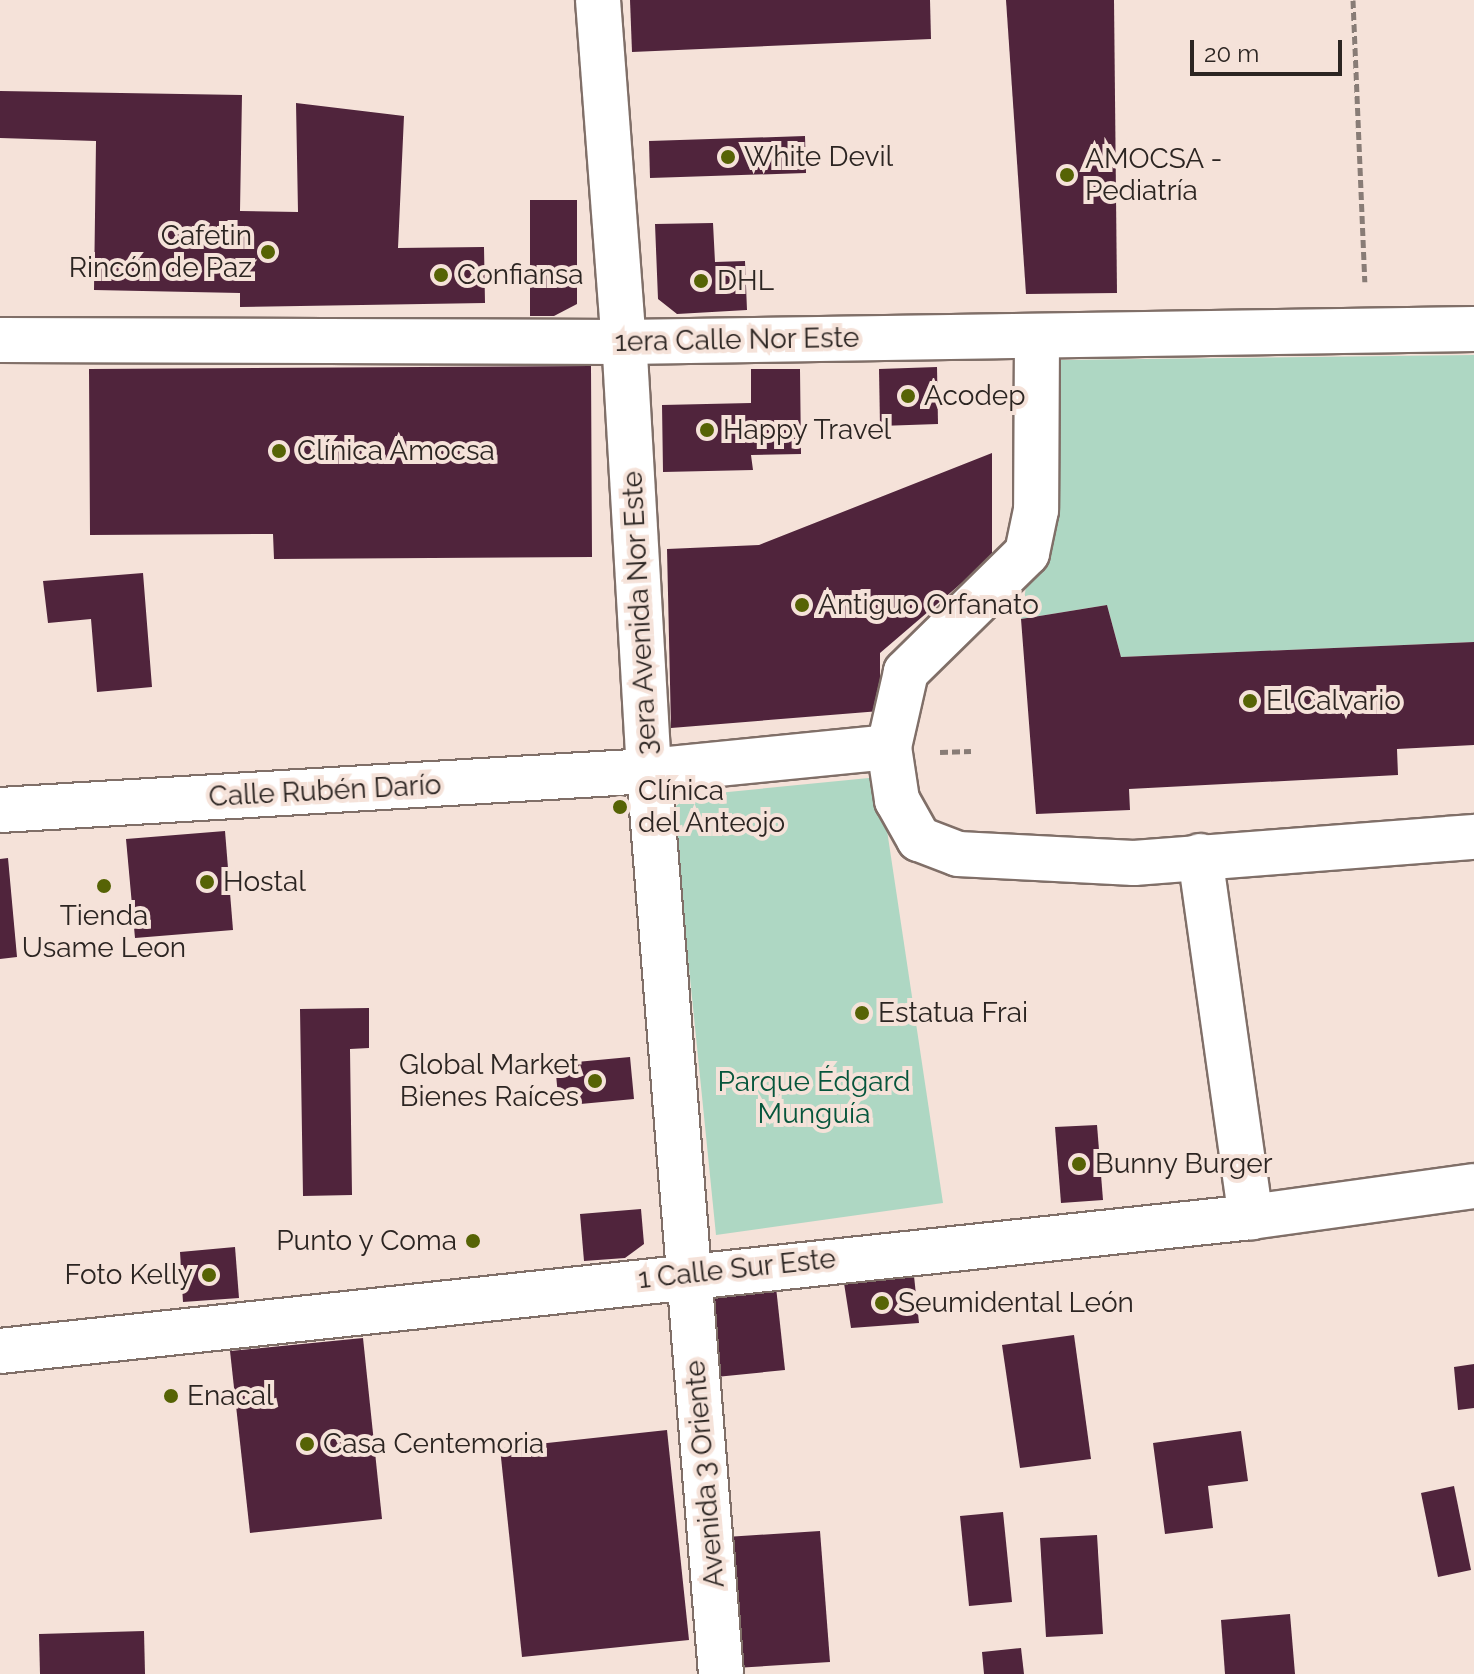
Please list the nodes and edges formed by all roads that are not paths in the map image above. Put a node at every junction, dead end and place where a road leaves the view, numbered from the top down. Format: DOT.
graph roads {
  1 [pos="598,0"];
  2 [pos="1474,329"];
  3 [pos="1037,337"];
  4 [pos="0,340"];
  5 [pos="624,342"];
  6 [pos="906,750"];
  7 [pos="649,771"];
  8 [pos="0,810"];
  9 [pos="1474,837"];
  10 [pos="1200,856"];
  11 [pos="1474,1186"];
  12 [pos="1251,1217"];
  13 [pos="689,1274"];
  14 [pos="0,1351"];
  15 [pos="721,1674"];
  1 -- 5 [label="street, 3era Avenida Nor Este"];
  2 -- 3 [label="street, 1era Calle Nor Este"];
  3 -- 5 [label="street, 1era Calle Nor Este"];
  3 -- 6 [label="street"];
  4 -- 5 [label="street, 1era Calle Nor Este"];
  5 -- 7 [label="street, 3era Avenida Nor Este"];
  6 -- 7 [label="street, Calle Rubén Darío"];
  6 -- 10 [label="street"];
  7 -- 8 [label="street, Calle Rubén Darío"];
  7 -- 13 [label="street, 3era Avenida Nor Este"];
  9 -- 10 [label="street"];
  10 -- 12 [label="street"];
  11 -- 12 [label="street, 1 Calle Sur Este"];
  12 -- 13 [label="street, 1 Calle Sur Este"];
  13 -- 14 [label="street, 1 Calle Sur Este"];
  13 -- 15 [label="street, Avenida 3 Oriente"];
}
